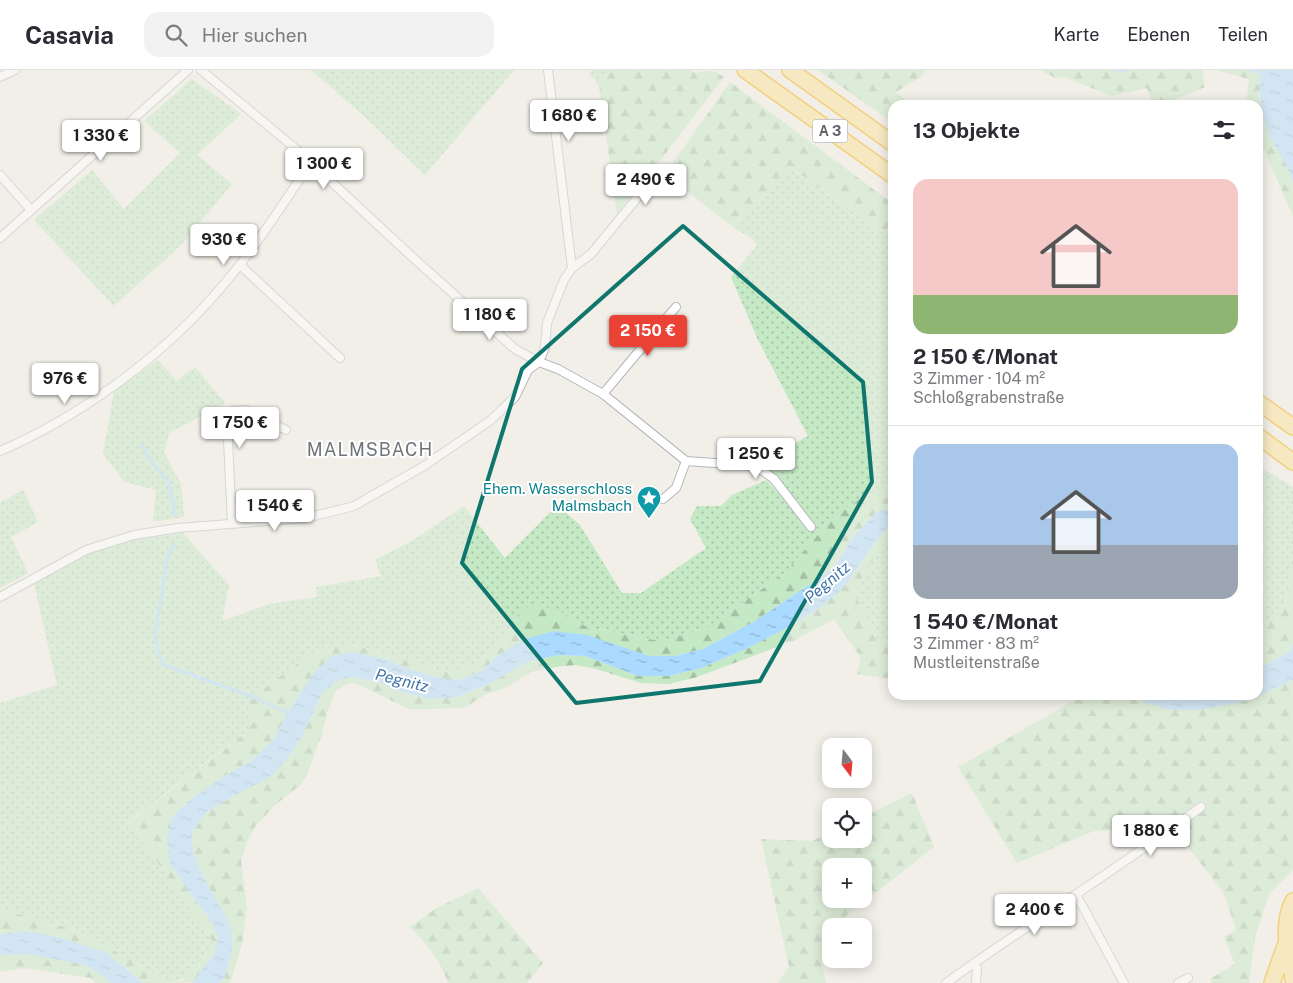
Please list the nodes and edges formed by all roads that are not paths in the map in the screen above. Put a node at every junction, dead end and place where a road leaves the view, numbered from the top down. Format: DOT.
graph roads {
  1 [pos="15,70"];
  2 [pos="188,70"];
  3 [pos="201,70"];
  4 [pos="548,70"];
  5 [pos="745,70"];
  6 [pos="790,70"];
  7 [pos="0,77"];
  8 [pos="888,140"];
  9 [pos="311,162"];
  10 [pos="888,172"];
  11 [pos="0,175"];
  12 [pos="656,176"];
  13 [pos="31,210"];
  14 [pos="0,238"];
  15 [pos="240,265"];
  16 [pos="572,268"];
  17 [pos="676,306"];
  18 [pos="340,358"];
  19 [pos="539,362"];
  20 [pos="603,394"];
  21 [pos="1263,406"];
  22 [pos="1293,427"];
  23 [pos="286,430"];
  24 [pos="1263,440"];
  25 [pos="0,451"];
  26 [pos="686,461"];
  27 [pos="1293,462"];
  28 [pos="662,499"];
  29 [pos="232,523"];
  30 [pos="811,527"];
  31 [pos="0,597"];
  32 [pos="1201,807"];
  33 [pos="1076,896"];
  34 [pos="1293,901"];
  35 [pos="1290,948"];
  36 [pos="974,963"];
  37 [pos="1188,978"];
  38 [pos="1293,979"];
  39 [pos="946,983"];
  40 [pos="976,983"];
  41 [pos="1124,983"];
  42 [pos="1178,983"];
  43 [pos="1272,983"];
  1 -- 7 [label="street"];
  2 -- 13 [label="street"];
  3 -- 9 [label="street"];
  4 -- 16 [label="street"];
  5 -- 10 [label="highway, A 3"];
  6 -- 8 [label="highway, A 3"];
  9 -- 15 [label="street"];
  9 -- 19 [label="street"];
  11 -- 13 [label="street"];
  12 -- 16 [label="street"];
  13 -- 14 [label="street"];
  15 -- 18 [label="street"];
  15 -- 25 [label="street"];
  16 -- 19 [label="street"];
  17 -- 20 [label="street"];
  19 -- 20 [label="street"];
  19 -- 29 [label="street"];
  20 -- 26 [label="street"];
  21 -- 22 [label="highway"];
  23 -- 29 [label="street"];
  24 -- 27 [label="highway"];
  26 -- 28 [label="street"];
  26 -- 30 [label="street"];
  29 -- 31 [label="street"];
  32 -- 33 [label="street"];
  33 -- 36 [label="street"];
  33 -- 41 [label="street"];
  34 -- 35 [label="highway"];
  35 -- 38 [label="highway"];
  35 -- 43 [label="highway"];
  36 -- 39 [label="street"];
  36 -- 40 [label="street"];
  37 -- 42 [label="street"];
}
